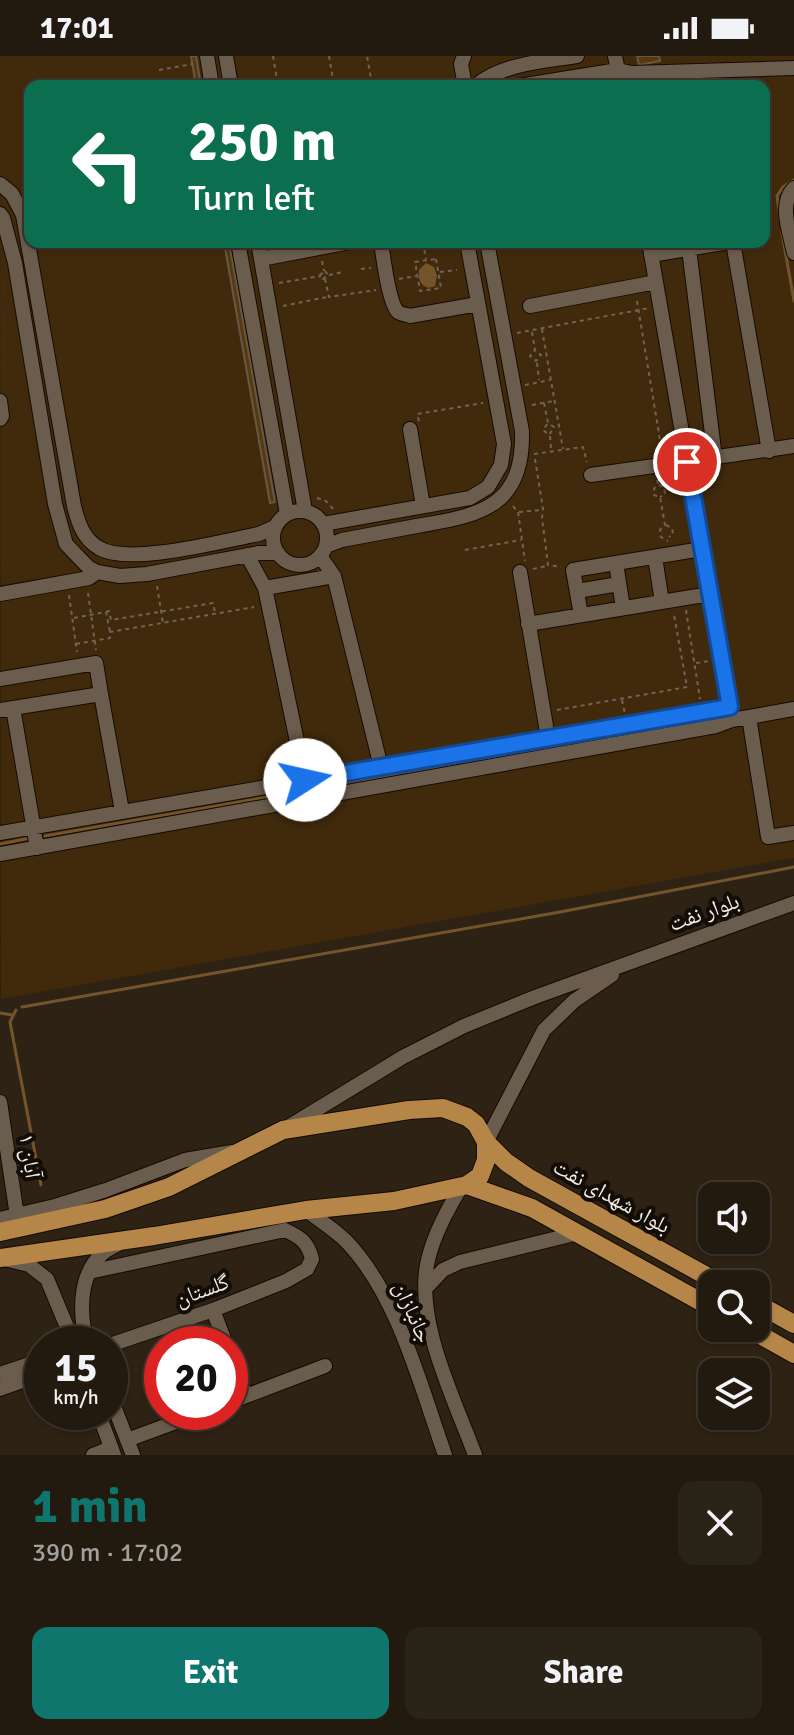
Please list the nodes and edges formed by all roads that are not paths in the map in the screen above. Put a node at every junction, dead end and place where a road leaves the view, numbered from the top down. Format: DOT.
graph roads {
  1 [pos="226,56"];
  2 [pos="464,56"];
  3 [pos="576,56"];
  4 [pos="201,60"];
  5 [pos="616,63"];
  6 [pos="794,68"];
  7 [pos="209,80"];
  8 [pos="230,80"];
  9 [pos="460,80"];
  10 [pos="483,80"];
  11 [pos="544,80"];
  12 [pos="0,184"];
  13 [pos="794,188"];
  14 [pos="0,214"];
  15 [pos="24,221"];
  16 [pos="29,248"];
  17 [pos="239,248"];
  18 [pos="259,248"];
  19 [pos="319,248"];
  20 [pos="382,248"];
  21 [pos="468,248"];
  22 [pos="488,248"];
  23 [pos="695,248"];
  24 [pos="732,248"];
  25 [pos="650,249"];
  26 [pos="689,249"];
  27 [pos="794,253"];
  28 [pos="261,259"];
  29 [pos="31,261"];
  30 [pos="15,263"];
  31 [pos="656,282"];
  32 [pos="478,304"];
  33 [pos="274,305"];
  34 [pos="530,306"];
  35 [pos="250,307"];
  36 [pos="509,334"];
  37 [pos="485,338"];
  38 [pos="0,401"];
  39 [pos="58,413"];
  40 [pos="39,417"];
  41 [pos="0,419"];
  42 [pos="410,429"];
  43 [pos="794,446"];
  44 [pos="769,451"];
  45 [pos="715,458"];
  46 [pos="687,462"];
  47 [pos="591,475"];
  48 [pos="423,506"];
  49 [pos="305,511"];
  50 [pos="287,514"];
  51 [pos="323,524"];
  52 [pos="275,527"];
  53 [pos="702,549"];
  54 [pos="323,551"];
  55 [pos="278,553"];
  56 [pos="143,554"];
  57 [pos="247,555"];
  58 [pos="655,557"];
  59 [pos="616,563"];
  60 [pos="520,572"];
  61 [pos="151,574"];
  62 [pos="91,575"];
  63 [pos="334,576"];
  64 [pos="619,584"];
  65 [pos="265,588"];
  66 [pos="577,591"];
  67 [pos="0,594"];
  68 [pos="710,594"];
  69 [pos="672,600"];
  70 [pos="623,608"];
  71 [pos="581,615"];
  72 [pos="528,624"];
  73 [pos="0,679"];
  74 [pos="101,694"];
  75 [pos="6,709"];
  76 [pos="794,709"];
  77 [pos="731,713"];
  78 [pos="749,717"];
  79 [pos="548,738"];
  80 [pos="381,767"];
  81 [pos="305,780"];
  82 [pos="122,811"];
  83 [pos="33,827"];
  84 [pos="0,833"];
  85 [pos="794,833"];
  86 [pos="37,848"];
  87 [pos="0,854"];
  88 [pos="794,903"];
  89 [pos="628,964"];
  90 [pos="0,1102"];
  91 [pos="283,1130"];
  92 [pos="486,1142"];
  93 [pos="240,1151"];
  94 [pos="464,1186"];
  95 [pos="306,1210"];
  96 [pos="17,1216"];
  97 [pos="0,1219"];
  98 [pos="0,1232"];
  99 [pos="578,1233"];
  100 [pos="124,1240"];
  101 [pos="0,1258"];
  102 [pos="698,1271"];
  103 [pos="89,1272"];
  104 [pos="425,1288"];
  105 [pos="698,1300"];
  106 [pos="213,1310"];
  107 [pos="770,1311"];
  108 [pos="794,1324"];
  109 [pos="67,1326"];
  110 [pos="82,1326"];
  111 [pos="219,1326"];
  112 [pos="128,1339"];
  113 [pos="770,1340"];
  114 [pos="794,1354"];
  115 [pos="24,1366"];
  116 [pos="325,1366"];
  117 [pos="0,1374"];
  118 [pos="24,1380"];
  119 [pos="0,1389"];
  120 [pos="248,1395"];
  121 [pos="104,1430"];
  122 [pos="123,1430"];
  123 [pos="154,1430"];
  124 [pos="127,1440"];
  125 [pos="112,1452"];
  126 [pos="93,1455"];
  127 [pos="133,1455"];
  128 [pos="445,1455"];
  129 [pos="475,1455"];
  1 -- 8 [label="street"];
  2 -- 9 [label="street"];
  3 -- 10 [label="street"];
  4 -- 7 [label="street"];
  5 -- 6 [label="street"];
  5 -- 11 [label="street"];
  12 -- 15 [label="street"];
  13 -- 27 [label="street"];
  14 -- 30 [label="street"];
  16 -- 29 [label="street"];
  17 -- 35 [label="street"];
  18 -- 28 [label="street"];
  19 -- 28 [label="street"];
  20 -- 32 [label="street"];
  21 -- 32 [label="street"];
  22 -- 36 [label="street"];
  23 -- 26 [label="street"];
  24 -- 44 [label="street"];
  25 -- 26 [label="street"];
  25 -- 31 [label="street"];
  26 -- 45 [label="street"];
  28 -- 33 [label="street"];
  29 -- 30 [label="street"];
  29 -- 39 [label="street"];
  30 -- 40 [label="street"];
  31 -- 34 [label="street"];
  31 -- 46 [label="street"];
  32 -- 37 [label="street"];
  33 -- 35 [label="street"];
  33 -- 49 [label="street"];
  35 -- 50 [label="street"];
  36 -- 37 [label="street"];
  36 -- 54 [label="street"];
  37 -- 48 [label="street"];
  38 -- 41 [label="street"];
  39 -- 40 [label="street"];
  39 -- 56 [label="street"];
  40 -- 62 [label="street"];
  42 -- 48 [label="street"];
  43 -- 44 [label="street"];
  44 -- 45 [label="street"];
  45 -- 46 [label="street"];
  46 -- 47 [label="street"];
  46 -- 53 [label="street"];
  48 -- 51 [label="street"];
  49 -- 50 [label="street"];
  49 -- 51 [label="street"];
  50 -- 52 [label="street"];
  51 -- 54 [label="street"];
  52 -- 55 [label="street"];
  52 -- 56 [label="street"];
  53 -- 58 [label="street"];
  53 -- 68 [label="street"];
  54 -- 55 [label="street"];
  54 -- 63 [label="street"];
  55 -- 57 [label="street"];
  56 -- 61 [label="street"];
  57 -- 61 [label="street"];
  57 -- 65 [label="street"];
  58 -- 59 [label="street"];
  58 -- 69 [label="street"];
  59 -- 64 [label="street"];
  59 -- 66 [label="street"];
  60 -- 72 [label="street"];
  61 -- 62 [label="street"];
  62 -- 67 [label="street"];
  63 -- 65 [label="street"];
  63 -- 80 [label="street"];
  64 -- 66 [label="street"];
  64 -- 70 [label="street"];
  65 -- 81 [label="street"];
  66 -- 71 [label="street"];
  68 -- 69 [label="street"];
  68 -- 77 [label="street"];
  69 -- 70 [label="street"];
  70 -- 71 [label="street"];
  71 -- 72 [label="street"];
  72 -- 79 [label="street"];
  73 -- 74 [label="street"];
  74 -- 75 [label="street"];
  74 -- 82 [label="street"];
  75 -- 83 [label="street"];
  76 -- 78 [label="street"];
  77 -- 78 [label="street"];
  77 -- 79 [label="street"];
  77 -- 86 [label="street"];
  78 -- 85 [label="street"];
  79 -- 80 [label="street"];
  80 -- 81 [label="street"];
  81 -- 82 [label="street"];
  82 -- 83 [label="street"];
  83 -- 84 [label="street"];
  83 -- 86 [label="street"];
  86 -- 87 [label="street"];
  88 -- 89 [label="street, بلوار نفت"];
  89 -- 91 [label="street"];
  89 -- 92 [label="street"];
  90 -- 96 [label="street, آبان ۱"];
  91 -- 92 [label="main road, بلوار شهدای نفت"];
  91 -- 93 [label="main road, بلوار شهدای نفت"];
  92 -- 94 [label="main road"];
  92 -- 102 [label="main road, بلوار شهدای نفت"];
  93 -- 96 [label="street"];
  93 -- 98 [label="main road, بلوار شهدای نفت"];
  94 -- 95 [label="main road"];
  94 -- 99 [label="main road"];
  94 -- 104 [label="street, جانبازان"];
  95 -- 100 [label="main road"];
  95 -- 128 [label="street, جانبازان"];
  96 -- 97 [label="street"];
  99 -- 104 [label="street"];
  99 -- 105 [label="main road"];
  100 -- 101 [label="main road"];
  100 -- 103 [label="street"];
  101 -- 109 [label="street"];
  103 -- 106 [label="street, گلستان"];
  103 -- 110 [label="street"];
  104 -- 129 [label="street, جانبازان"];
  106 -- 111 [label="street"];
  106 -- 112 [label="street, گلستان"];
  107 -- 108 [label="main road"];
  113 -- 114 [label="main road"];
  115 -- 117 [label="street"];
  116 -- 120 [label="street"];
  118 -- 119 [label="street"];
  121 -- 125 [label="street"];
  122 -- 124 [label="street"];
  123 -- 124 [label="street"];
  124 -- 127 [label="street"];
  125 -- 126 [label="street"];
}
